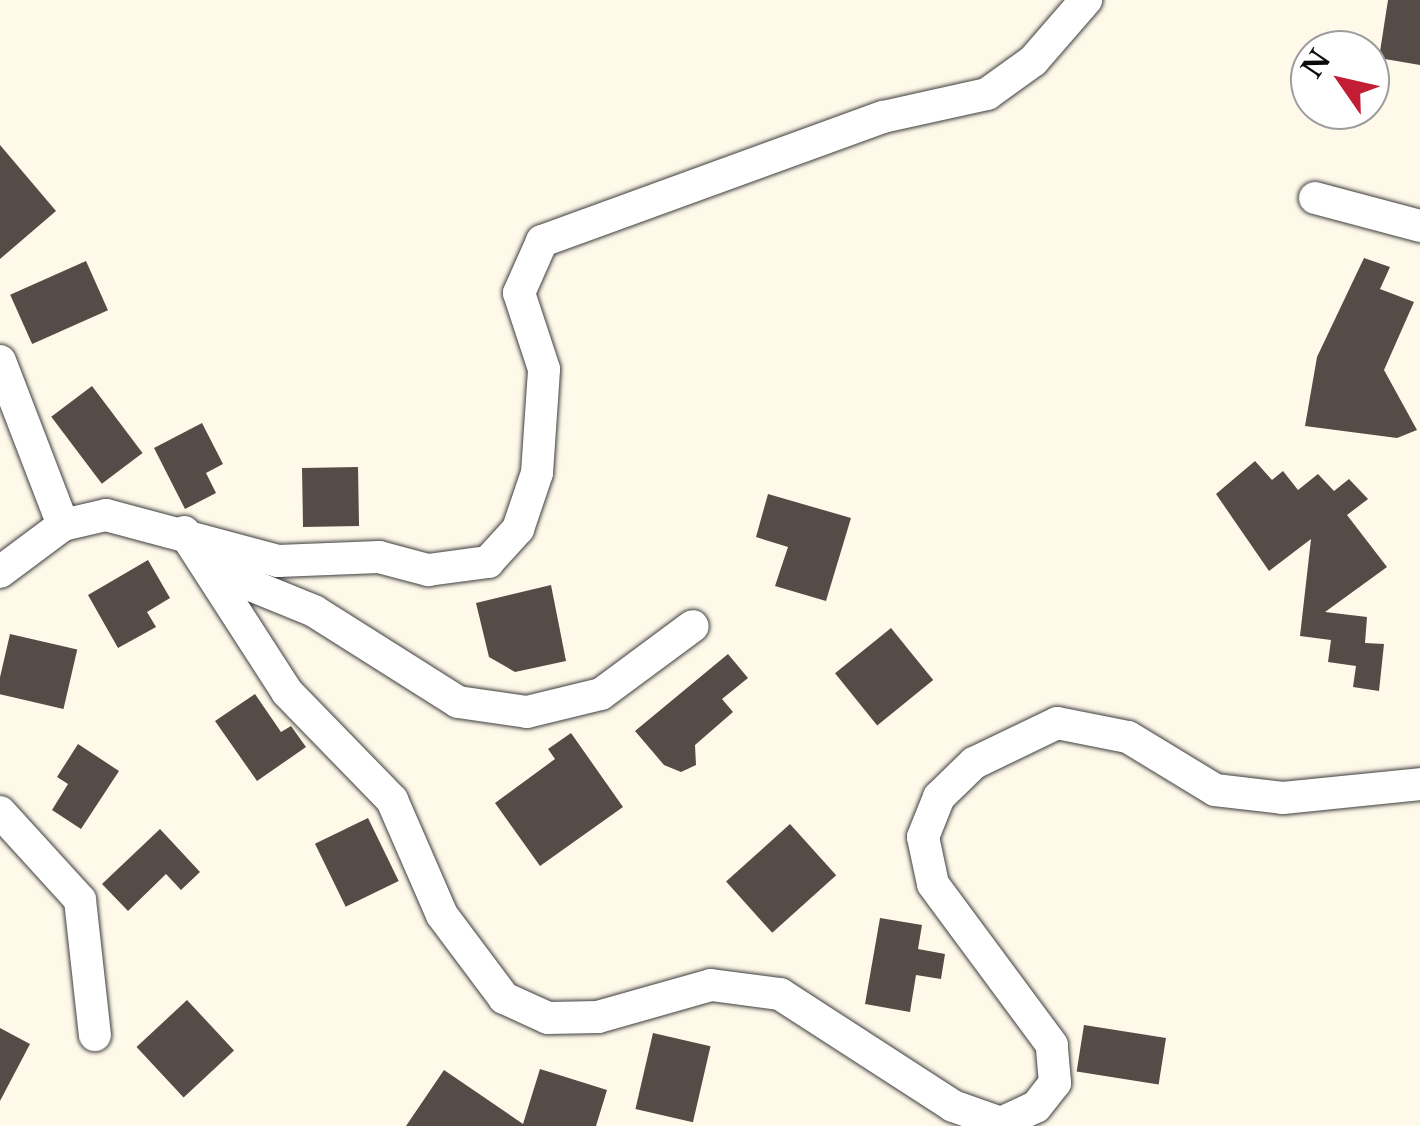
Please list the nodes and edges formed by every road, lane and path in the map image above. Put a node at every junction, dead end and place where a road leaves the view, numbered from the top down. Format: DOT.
graph roads {
  1 [pos="1086,0"];
  2 [pos="1315,198"];
  3 [pos="1420,226"];
  4 [pos="0,361"];
  5 [pos="62,525"];
  6 [pos="184,532"];
  7 [pos="216,571"];
  8 [pos="0,572"];
  9 [pos="693,626"];
  10 [pos="1420,784"];
  11 [pos="0,812"];
  12 [pos="95,1035"];
  1 -- 6 [label="street"];
  2 -- 3 [label="street"];
  4 -- 5 [label="street"];
  5 -- 6 [label="street"];
  5 -- 8 [label="street"];
  6 -- 7 [label="street"];
  7 -- 9 [label="street"];
  7 -- 10 [label="street"];
  11 -- 12 [label="street"];
}
